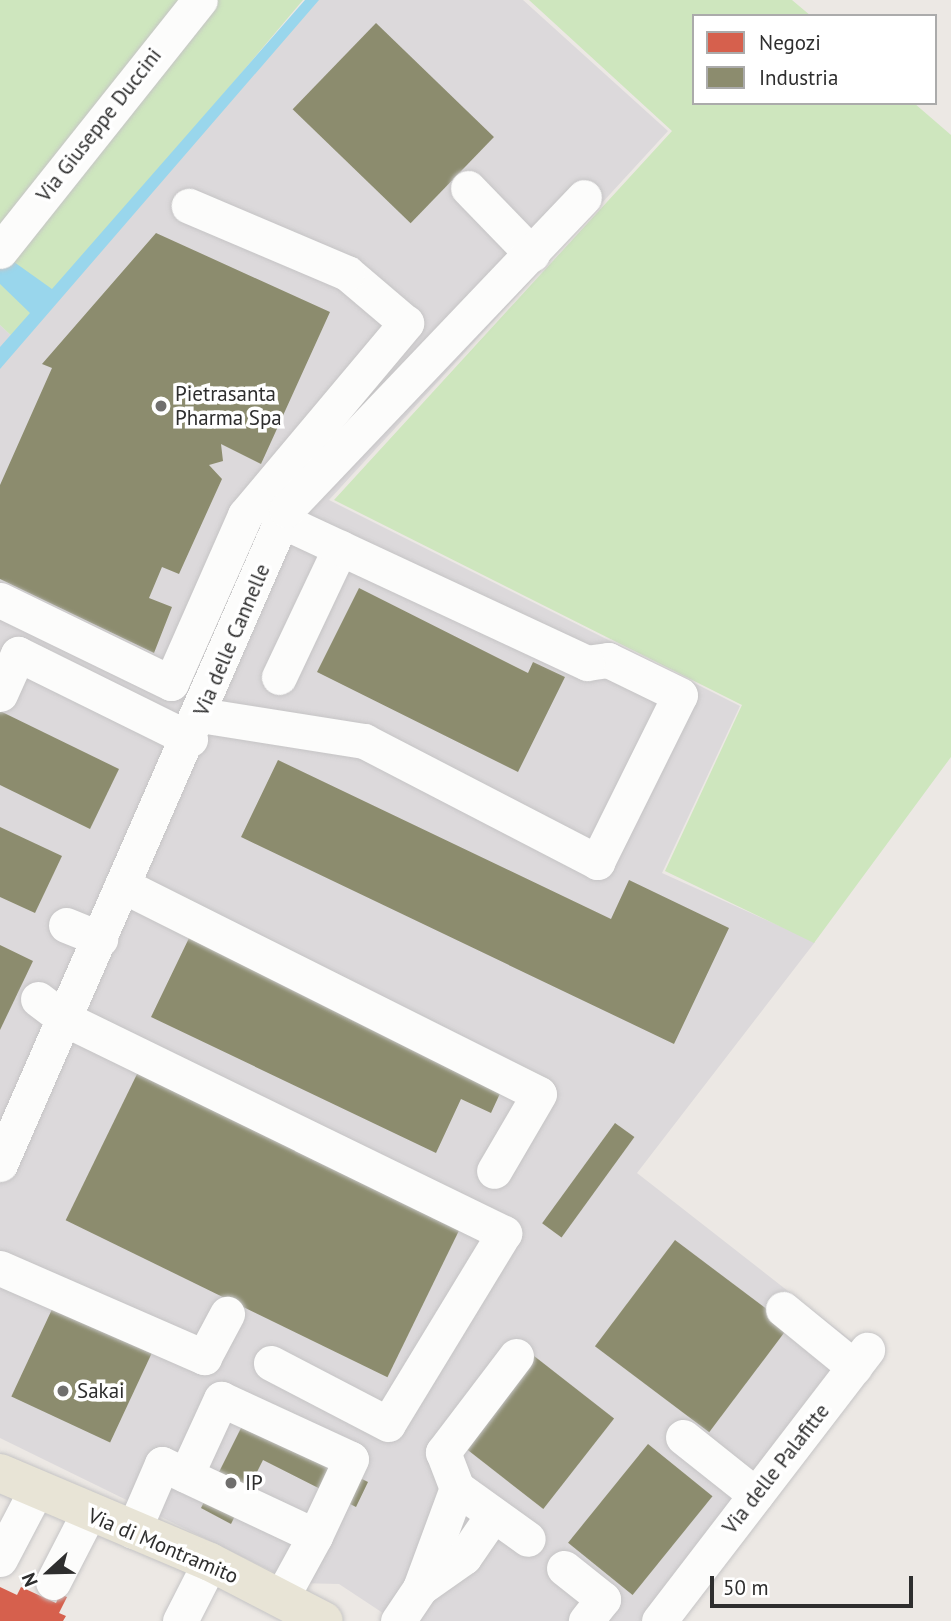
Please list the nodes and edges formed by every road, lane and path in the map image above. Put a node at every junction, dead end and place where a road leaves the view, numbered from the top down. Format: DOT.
graph roads {
  1 [pos="200,0"];
  2 [pos="468,188"];
  3 [pos="584,197"];
  4 [pos="189,206"];
  5 [pos="4,246"];
  6 [pos="532,254"];
  7 [pos="282,521"];
  8 [pos="340,548"];
  9 [pos="0,600"];
  10 [pos="279,677"];
  11 [pos="0,694"];
  12 [pos="195,727"];
  13 [pos="122,886"];
  14 [pos="66,925"];
  15 [pos="100,939"];
  16 [pos="51,1008"];
  17 [pos="9,1117"];
  18 [pos="0,1164"];
  19 [pos="494,1171"];
  20 [pos="0,1268"];
  21 [pos="783,1309"];
  22 [pos="227,1314"];
  23 [pos="516,1356"];
  24 [pos="271,1363"];
  25 [pos="683,1437"];
  26 [pos="0,1473"];
  27 [pos="186,1475"];
  28 [pos="457,1488"];
  29 [pos="36,1490"];
  30 [pos="756,1495"];
  31 [pos="88,1514"];
  32 [pos="493,1515"];
  33 [pos="133,1531"];
  34 [pos="315,1536"];
  35 [pos="528,1539"];
  36 [pos="0,1559"];
  37 [pos="210,1562"];
  38 [pos="564,1568"];
  39 [pos="53,1582"];
  40 [pos="419,1588"];
  41 [pos="282,1598"];
  42 [pos="180,1621"];
  43 [pos="324,1621"];
  44 [pos="398,1621"];
  45 [pos="586,1621"];
  46 [pos="659,1621"];
  1 -- 5 [label="street, Via Giuseppe Duccini"];
  2 -- 6 [label="street"];
  3 -- 6 [label="street, Via delle Cannelle"];
  4 -- 9 [label="street"];
  6 -- 7 [label="street, Via delle Cannelle"];
  7 -- 8 [label="street"];
  7 -- 12 [label="street, Via delle Cannelle"];
  8 -- 10 [label="street"];
  8 -- 12 [label="street"];
  11 -- 12 [label="street"];
  12 -- 13 [label="street, Via delle Cannelle"];
  13 -- 15 [label="street, Via delle Cannelle"];
  13 -- 19 [label="street"];
  14 -- 15 [label="street"];
  15 -- 16 [label="street, Via delle Cannelle"];
  16 -- 17 [label="street, Via delle Cannelle"];
  16 -- 24 [label="street"];
  17 -- 18 [label="street, Via delle Cannelle"];
  20 -- 22 [label="street"];
  21 -- 30 [label="street, Via delle Palafitte"];
  23 -- 28 [label="street"];
  25 -- 30 [label="street"];
  26 -- 29 [label="main road, Via di Montramito"];
  27 -- 33 [label="street"];
  27 -- 34 [label="street"];
  27 -- 34 [label="street"];
  28 -- 32 [label="street"];
  28 -- 40 [label="street"];
  29 -- 31 [label="main road, Via di Montramito"];
  29 -- 36 [label="street"];
  30 -- 46 [label="street, Via delle Palafitte"];
  31 -- 33 [label="main road, Via di Montramito"];
  31 -- 39 [label="street"];
  32 -- 35 [label="street"];
  32 -- 40 [label="street"];
  33 -- 37 [label="main road, Via di Montramito"];
  34 -- 41 [label="street"];
  37 -- 41 [label="main road, Via di Montramito"];
  37 -- 42 [label="street"];
  38 -- 45 [label="street"];
  40 -- 44 [label="street"];
  41 -- 43 [label="main road, Via di Montramito"];
}
